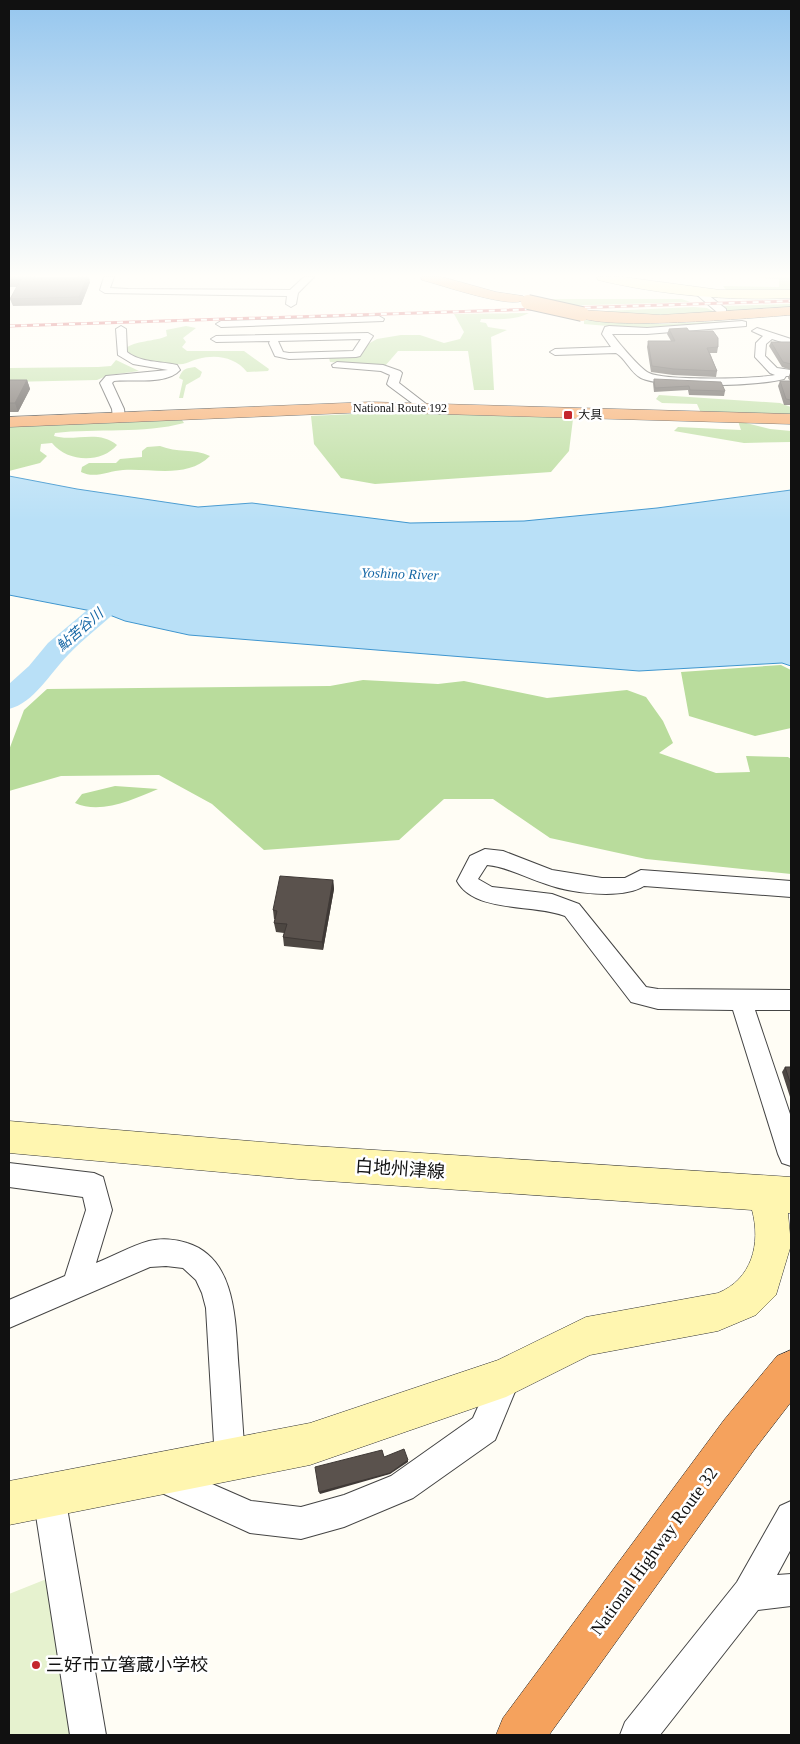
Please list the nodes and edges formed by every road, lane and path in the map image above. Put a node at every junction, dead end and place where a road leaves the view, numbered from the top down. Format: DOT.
graph roads {
  1 [pos="130,358"];
  2 [pos="271,358"];
  3 [pos="629,358"];
  4 [pos="761,358"];
  5 [pos="786,373"];
  6 [pos="424,407"];
  7 [pos="119,418"];
  8 [pos="791,419"];
  9 [pos="9,422"];
  10 [pos="791,889"];
  11 [pos="791,1000"];
  12 [pos="741,1001"];
  13 [pos="9,1137"];
  14 [pos="791,1154"];
  15 [pos="9,1175"];
  16 [pos="778,1194"];
  17 [pos="76,1286"];
  18 [pos="9,1314"];
  19 [pos="791,1370"];
  20 [pos="506,1377"];
  21 [pos="230,1460"];
  22 [pos="156,1474"];
  23 [pos="48,1496"];
  24 [pos="9,1503"];
  25 [pos="791,1516"];
  26 [pos="791,1590"];
  27 [pos="749,1594"];
  28 [pos="88,1735"];
  29 [pos="520,1735"];
  30 [pos="638,1735"];
  1 -- 7 [label="street"];
  2 -- 6 [label="street"];
  3 -- 5 [label="street"];
  4 -- 5 [label="street"];
  6 -- 7 [label="highway, National Route 192"];
  6 -- 8 [label="highway, National Route 192"];
  7 -- 9 [label="highway, National Route 192"];
  10 -- 12 [label="street"];
  11 -- 12 [label="street"];
  12 -- 14 [label="street"];
  13 -- 16 [label="street, 白地州津線"];
  15 -- 17 [label="street"];
  16 -- 20 [label="street"];
  17 -- 18 [label="street"];
  17 -- 21 [label="street"];
  19 -- 29 [label="highway, National Highway Route 32"];
  20 -- 21 [label="street"];
  20 -- 22 [label="street"];
  21 -- 22 [label="street"];
  22 -- 23 [label="street"];
  23 -- 24 [label="street"];
  23 -- 28 [label="street"];
  25 -- 27 [label="street"];
  26 -- 27 [label="street"];
  27 -- 30 [label="street"];
}
